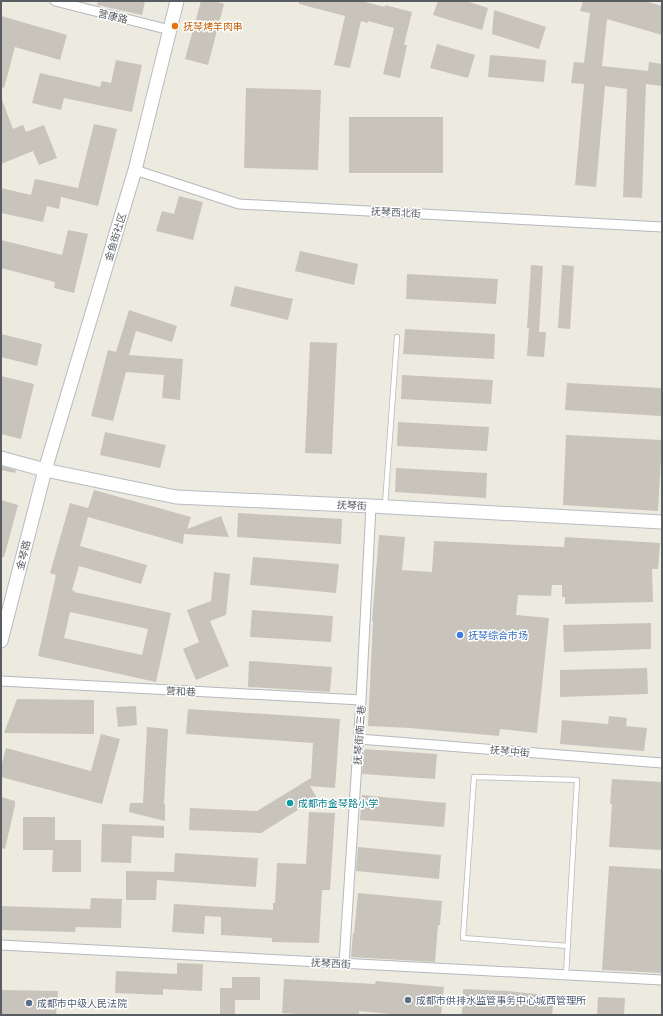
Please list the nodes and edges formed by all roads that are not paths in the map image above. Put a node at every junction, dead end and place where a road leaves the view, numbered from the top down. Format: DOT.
graph roads {
  1 [pos="55,1"];
  2 [pos="177,1"];
  3 [pos="170,30"];
  4 [pos="135,170"];
  5 [pos="662,227"];
  6 [pos="397,337"];
  7 [pos="1,458"];
  8 [pos="44,470"];
  9 [pos="371,506"];
  10 [pos="385,507"];
  11 [pos="662,522"];
  12 [pos="1,641"];
  13 [pos="1,681"];
  14 [pos="361,700"];
  15 [pos="359,739"];
  16 [pos="662,763"];
  17 [pos="1,945"];
  18 [pos="568,946"];
  19 [pos="344,963"];
  20 [pos="566,975"];
  21 [pos="662,980"];
  1 -- 3 [label="street, 营康路"];
  2 -- 3 [label="street, 金鱼街社区"];
  3 -- 4 [label="street, 金鱼街社区"];
  4 -- 5 [label="street, 抚琴西北街"];
  4 -- 8 [label="street, 金鱼街社区"];
  6 -- 10 [label="lane"];
  7 -- 8 [label="street, 抚琴街"];
  8 -- 9 [label="street, 抚琴街"];
  8 -- 12 [label="street, 金琴路"];
  9 -- 10 [label="street, 抚琴街"];
  9 -- 14 [label="street, 抚琴街南三巷"];
  10 -- 11 [label="street, 抚琴街"];
  13 -- 14 [label="street, 营和巷"];
  14 -- 15 [label="street, 抚琴街南三巷"];
  15 -- 16 [label="street, 抚琴中街"];
  15 -- 19 [label="street, 抚琴街南三巷"];
  17 -- 19 [label="street, 抚琴西街"];
  18 -- 18 [label="lane"];
  18 -- 20 [label="lane"];
  19 -- 20 [label="street, 抚琴西街"];
  20 -- 21 [label="street, 抚琴西街"];
}
